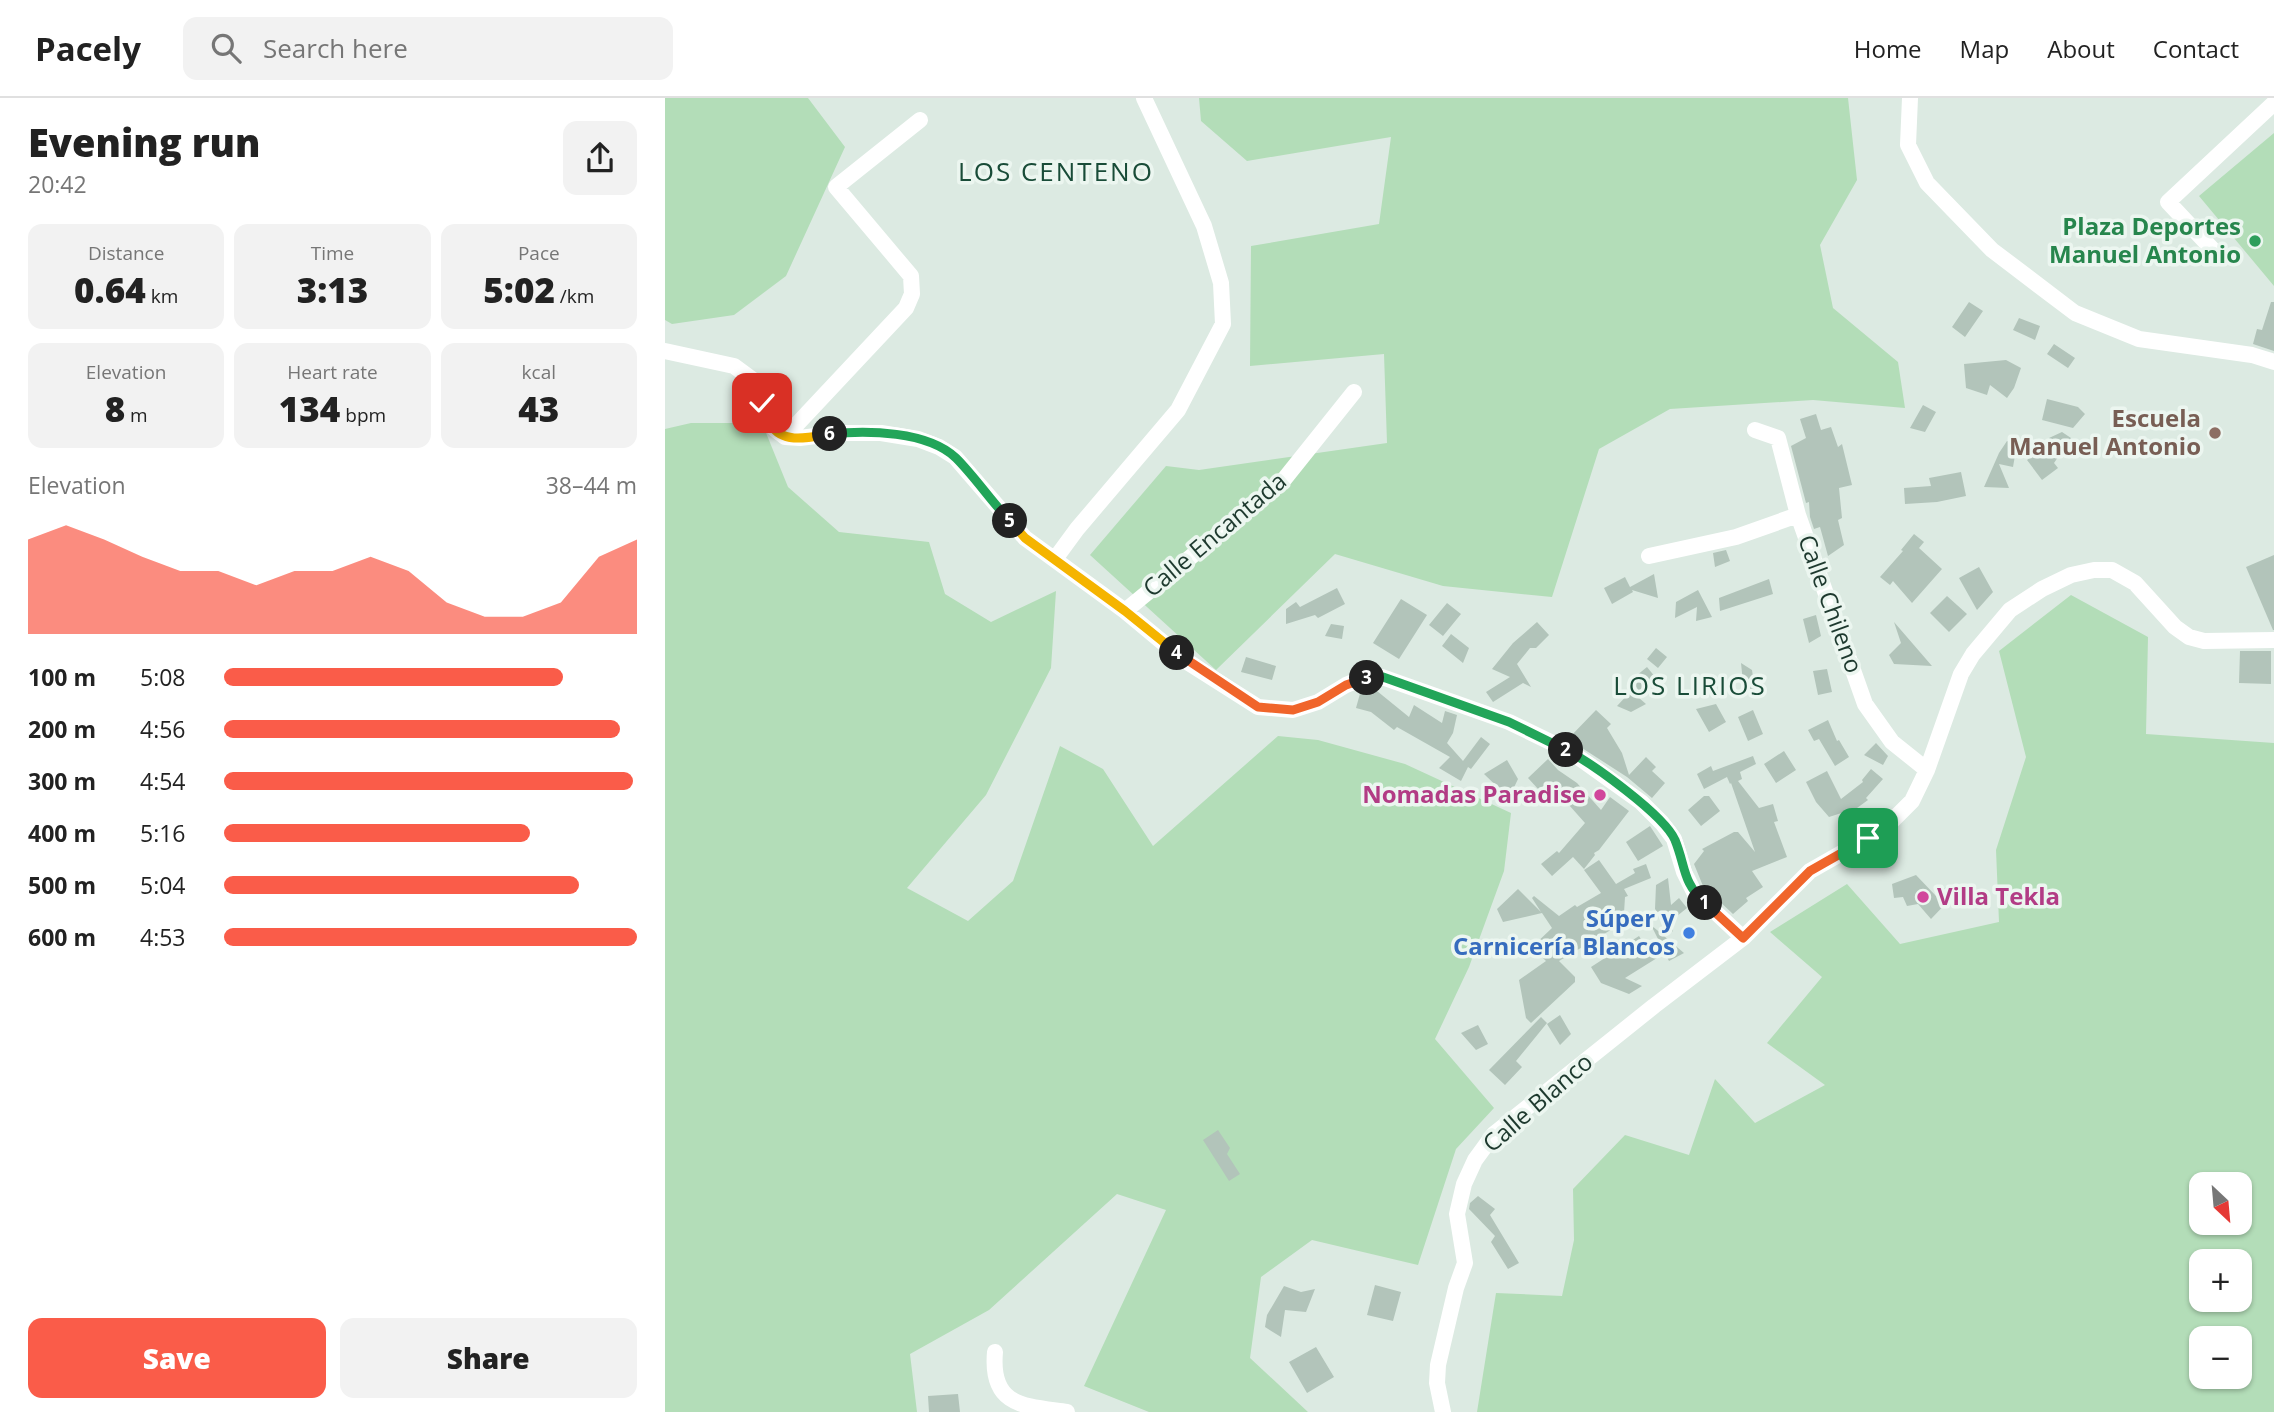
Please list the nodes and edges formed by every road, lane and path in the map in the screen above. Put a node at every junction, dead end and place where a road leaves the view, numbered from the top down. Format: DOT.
graph roads {
  1 [pos="1144,98"];
  2 [pos="1910,98"];
  3 [pos="2274,103"];
  4 [pos="920,120"];
  5 [pos="2214,251"];
  6 [pos="665,351"];
  7 [pos="2274,362"];
  8 [pos="1355,392"];
  9 [pos="1755,430"];
  10 [pos="785,437"];
  11 [pos="1798,515"];
  12 [pos="1649,556"];
  13 [pos="1055,559"];
  14 [pos="1125,611"];
  15 [pos="2274,640"];
  16 [pos="1927,769"];
  17 [pos="1743,938"];
  18 [pos="995,1352"];
  19 [pos="1067,1412"];
  20 [pos="1443,1412"];
  1 -- 13 [label="street"];
  2 -- 7 [label="street"];
  3 -- 5 [label="street"];
  4 -- 10 [label="street"];
  6 -- 10 [label="street"];
  8 -- 14 [label="street, Calle Encantada"];
  9 -- 11 [label="street, Calle Chileno"];
  10 -- 13 [label="street"];
  11 -- 12 [label="street"];
  11 -- 16 [label="street, Calle Chileno"];
  13 -- 14 [label="street"];
  14 -- 17 [label="street"];
  15 -- 16 [label="street, Calle Blanco"];
  16 -- 17 [label="street, Calle Blanco"];
  17 -- 20 [label="street, Calle Blanco"];
  18 -- 19 [label="street"];
}
